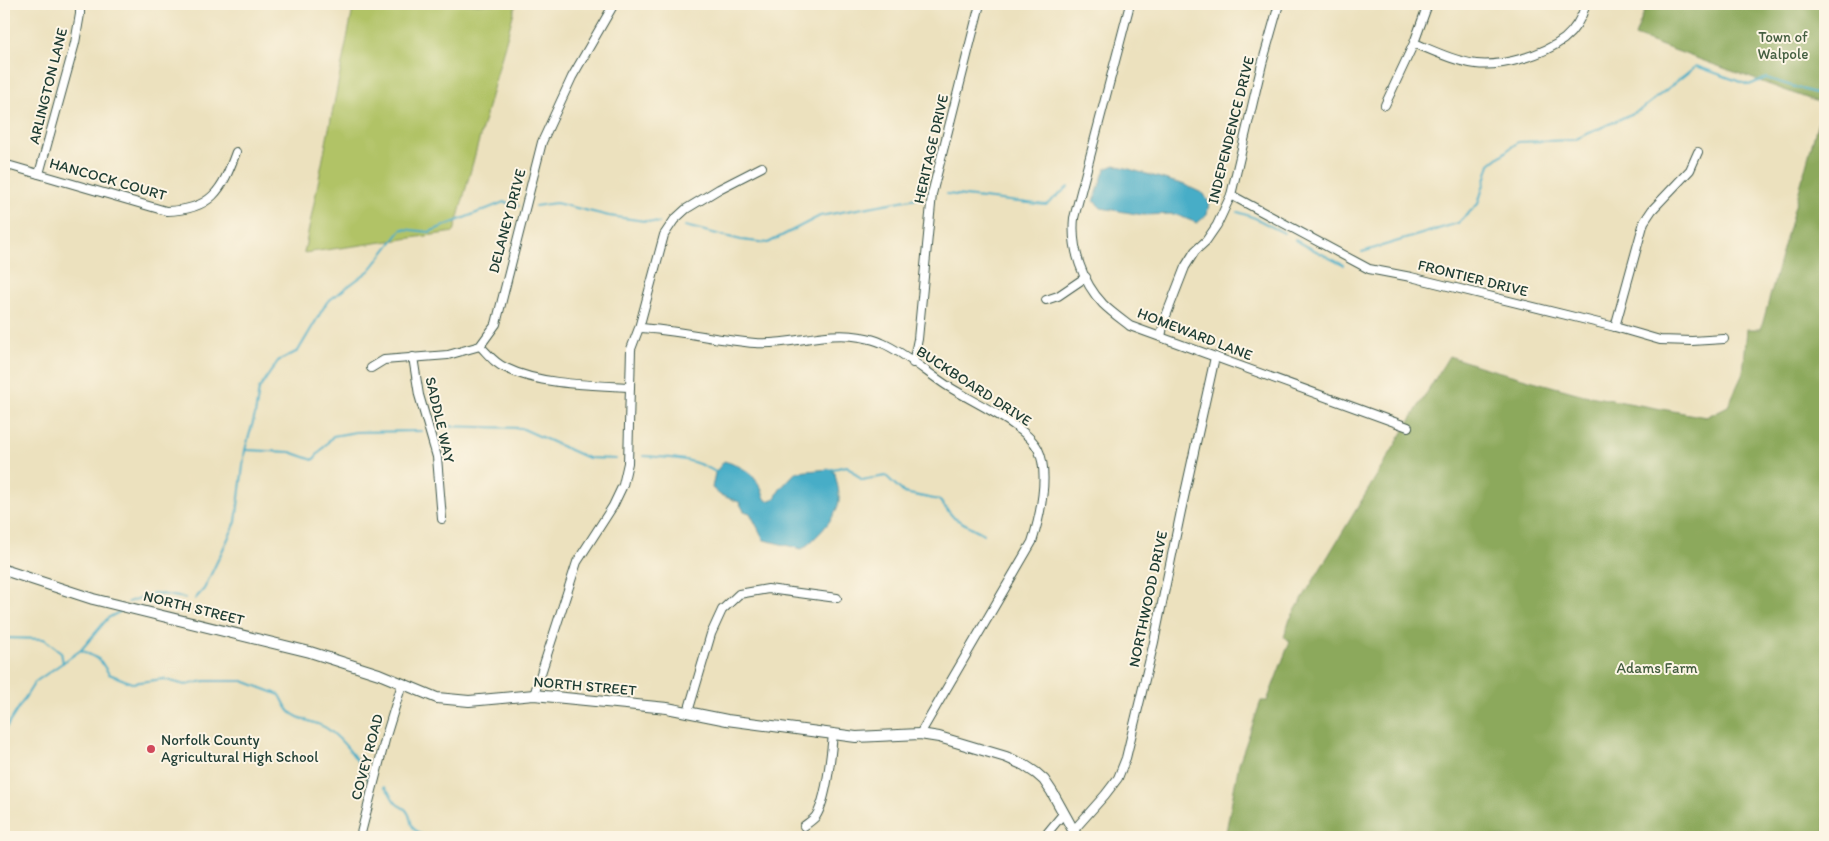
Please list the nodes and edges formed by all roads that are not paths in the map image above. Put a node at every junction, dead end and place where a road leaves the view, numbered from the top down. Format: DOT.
graph roads {
  1 [pos="80,4"];
  2 [pos="614,4"];
  3 [pos="980,4"];
  4 [pos="1130,4"];
  5 [pos="1279,4"];
  6 [pos="1428,4"];
  7 [pos="1586,4"];
  8 [pos="1414,43"];
  9 [pos="1385,105"];
  10 [pos="236,152"];
  11 [pos="1698,152"];
  12 [pos="4,164"];
  13 [pos="762,166"];
  14 [pos="39,174"];
  15 [pos="1231,195"];
  16 [pos="1086,277"];
  17 [pos="1046,300"];
  18 [pos="1615,327"];
  19 [pos="639,328"];
  20 [pos="1161,337"];
  21 [pos="1724,339"];
  22 [pos="480,346"];
  23 [pos="413,357"];
  24 [pos="1216,357"];
  25 [pos="913,363"];
  26 [pos="371,368"];
  27 [pos="630,387"];
  28 [pos="1408,427"];
  29 [pos="442,519"];
  30 [pos="4,570"];
  31 [pos="837,598"];
  32 [pos="402,684"];
  33 [pos="534,695"];
  34 [pos="688,712"];
  35 [pos="833,734"];
  36 [pos="920,734"];
  37 [pos="1063,814"];
  38 [pos="804,826"];
  39 [pos="1075,834"];
  40 [pos="360,837"];
  41 [pos="1044,837"];
  1 -- 14 [label="street, ARLINGTON LANE"];
  2 -- 22 [label="street, DELANEY DRIVE"];
  3 -- 25 [label="street, HERITAGE DRIVE"];
  4 -- 16 [label="street, HOMEWARD LANE"];
  5 -- 15 [label="street, INDEPENDENCE DRIVE"];
  6 -- 8 [label="street"];
  7 -- 8 [label="street"];
  8 -- 9 [label="street"];
  10 -- 14 [label="street, HANCOCK COURT"];
  11 -- 18 [label="street"];
  12 -- 14 [label="street, HANCOCK COURT"];
  13 -- 19 [label="street"];
  15 -- 18 [label="street, FRONTIER DRIVE"];
  15 -- 20 [label="street, INDEPENDENCE DRIVE"];
  16 -- 17 [label="street"];
  16 -- 20 [label="street, HOMEWARD LANE"];
  18 -- 21 [label="street, FRONTIER DRIVE"];
  19 -- 25 [label="street, BUCKBOARD DRIVE"];
  19 -- 27 [label="street"];
  20 -- 24 [label="street, HOMEWARD LANE"];
  22 -- 23 [label="street"];
  22 -- 27 [label="street"];
  23 -- 26 [label="street"];
  23 -- 29 [label="street, SADDLE WAY"];
  24 -- 28 [label="street, HOMEWARD LANE"];
  24 -- 39 [label="street, NORTHWOOD DRIVE"];
  25 -- 36 [label="street, BUCKBOARD DRIVE"];
  27 -- 33 [label="street"];
  30 -- 32 [label="street, NORTH STREET"];
  31 -- 34 [label="street"];
  32 -- 33 [label="street, NORTH STREET"];
  32 -- 40 [label="street, COVEY ROAD"];
  33 -- 34 [label="street, NORTH STREET"];
  34 -- 35 [label="street, NORTH STREET"];
  35 -- 36 [label="street, NORTH STREET"];
  35 -- 38 [label="street"];
  36 -- 37 [label="street, NORTH STREET"];
  37 -- 39 [label="street, NORTH STREET"];
  37 -- 41 [label="street"];
}
